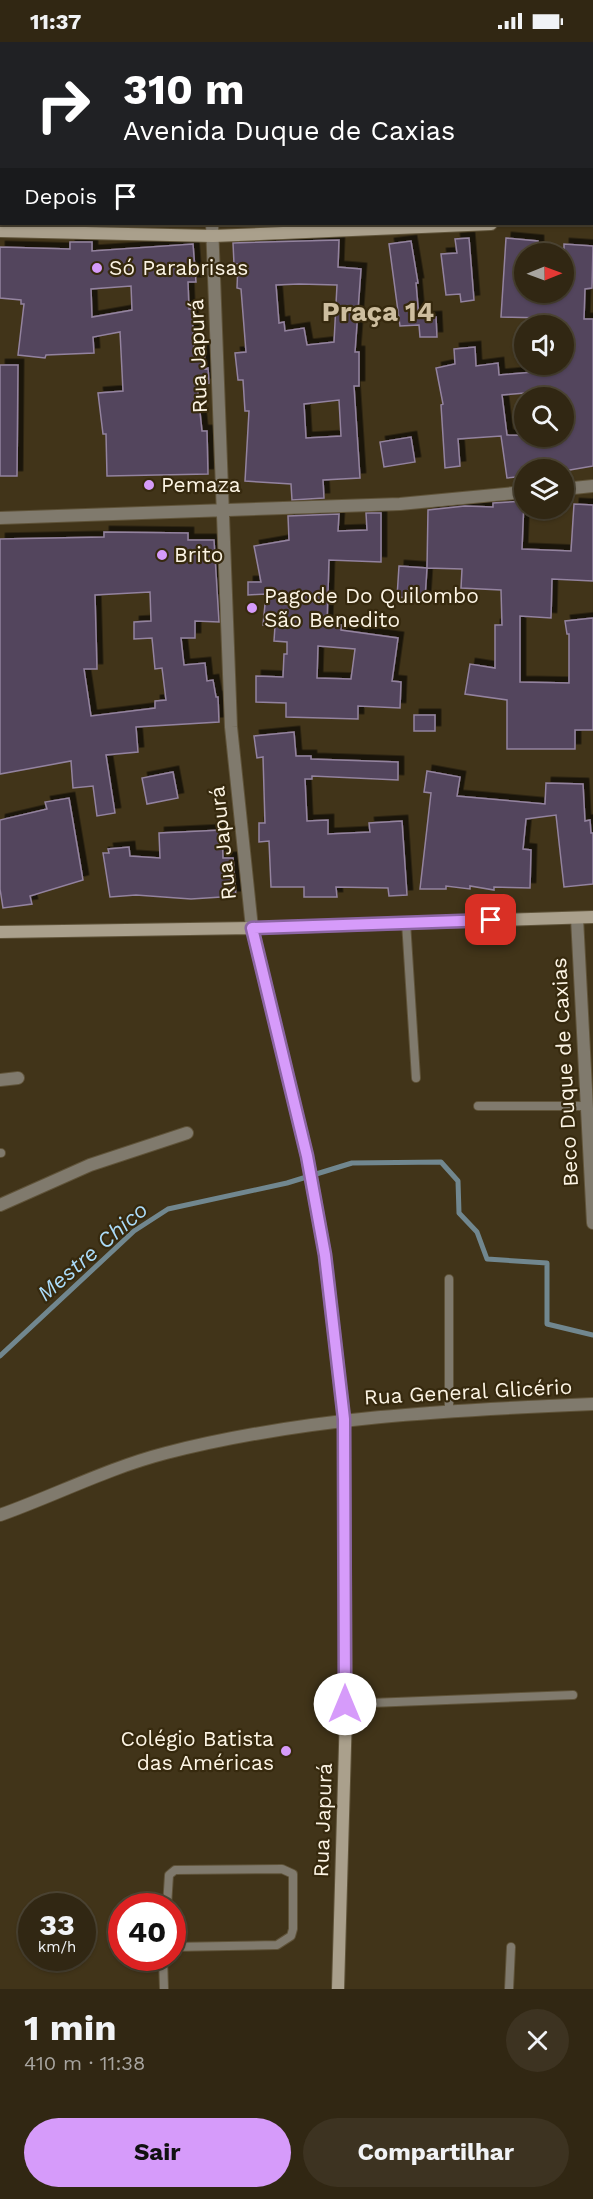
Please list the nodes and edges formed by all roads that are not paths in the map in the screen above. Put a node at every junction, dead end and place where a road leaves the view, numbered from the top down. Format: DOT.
graph roads {
  1 [pos="444,225"];
  2 [pos="212,230"];
  3 [pos="0,231"];
  4 [pos="593,486"];
  5 [pos="574,488"];
  6 [pos="514,493"];
  7 [pos="222,512"];
  8 [pos="0,518"];
  9 [pos="593,917"];
  10 [pos="577,918"];
  11 [pos="406,922"];
  12 [pos="252,928"];
  13 [pos="0,932"];
  14 [pos="18,1078"];
  15 [pos="416,1078"];
  16 [pos="0,1080"];
  17 [pos="478,1106"];
  18 [pos="585,1106"];
  19 [pos="187,1132"];
  20 [pos="0,1205"];
  21 [pos="593,1223"];
  22 [pos="449,1279"];
  23 [pos="593,1404"];
  24 [pos="449,1410"];
  25 [pos="344,1419"];
  26 [pos="0,1515"];
  27 [pos="573,1695"];
  28 [pos="345,1704"];
  29 [pos="168,1893"];
  30 [pos="186,1947"];
  31 [pos="511,1947"];
  32 [pos="164,1971"];
  33 [pos="164,1989"];
  34 [pos="338,1989"];
  35 [pos="509,1989"];
  1 -- 2 [label="street"];
  2 -- 3 [label="street"];
  2 -- 7 [label="street, Rua Japurá"];
  4 -- 5 [label="street"];
  6 -- 7 [label="street"];
  7 -- 8 [label="street"];
  7 -- 12 [label="street, Rua Japurá"];
  9 -- 10 [label="street"];
  10 -- 11 [label="street"];
  10 -- 18 [label="street, Beco Duque de Caxias"];
  11 -- 12 [label="street"];
  11 -- 15 [label="lane"];
  12 -- 13 [label="street"];
  12 -- 25 [label="street, Rua Japurá"];
  14 -- 16 [label="street"];
  17 -- 18 [label="lane"];
  18 -- 21 [label="street, Beco Duque de Caxias"];
  19 -- 20 [label="street"];
  22 -- 24 [label="lane"];
  23 -- 24 [label="street, Rua General Glicério"];
  24 -- 25 [label="street, Rua General Glicério"];
  25 -- 26 [label="street, Rua General Glicério"];
  25 -- 28 [label="street, Rua Japurá"];
  27 -- 28 [label="lane"];
  28 -- 34 [label="street, Rua Japurá"];
  29 -- 30 [label="lane"];
  31 -- 35 [label="lane"];
  32 -- 33 [label="lane"];
}
